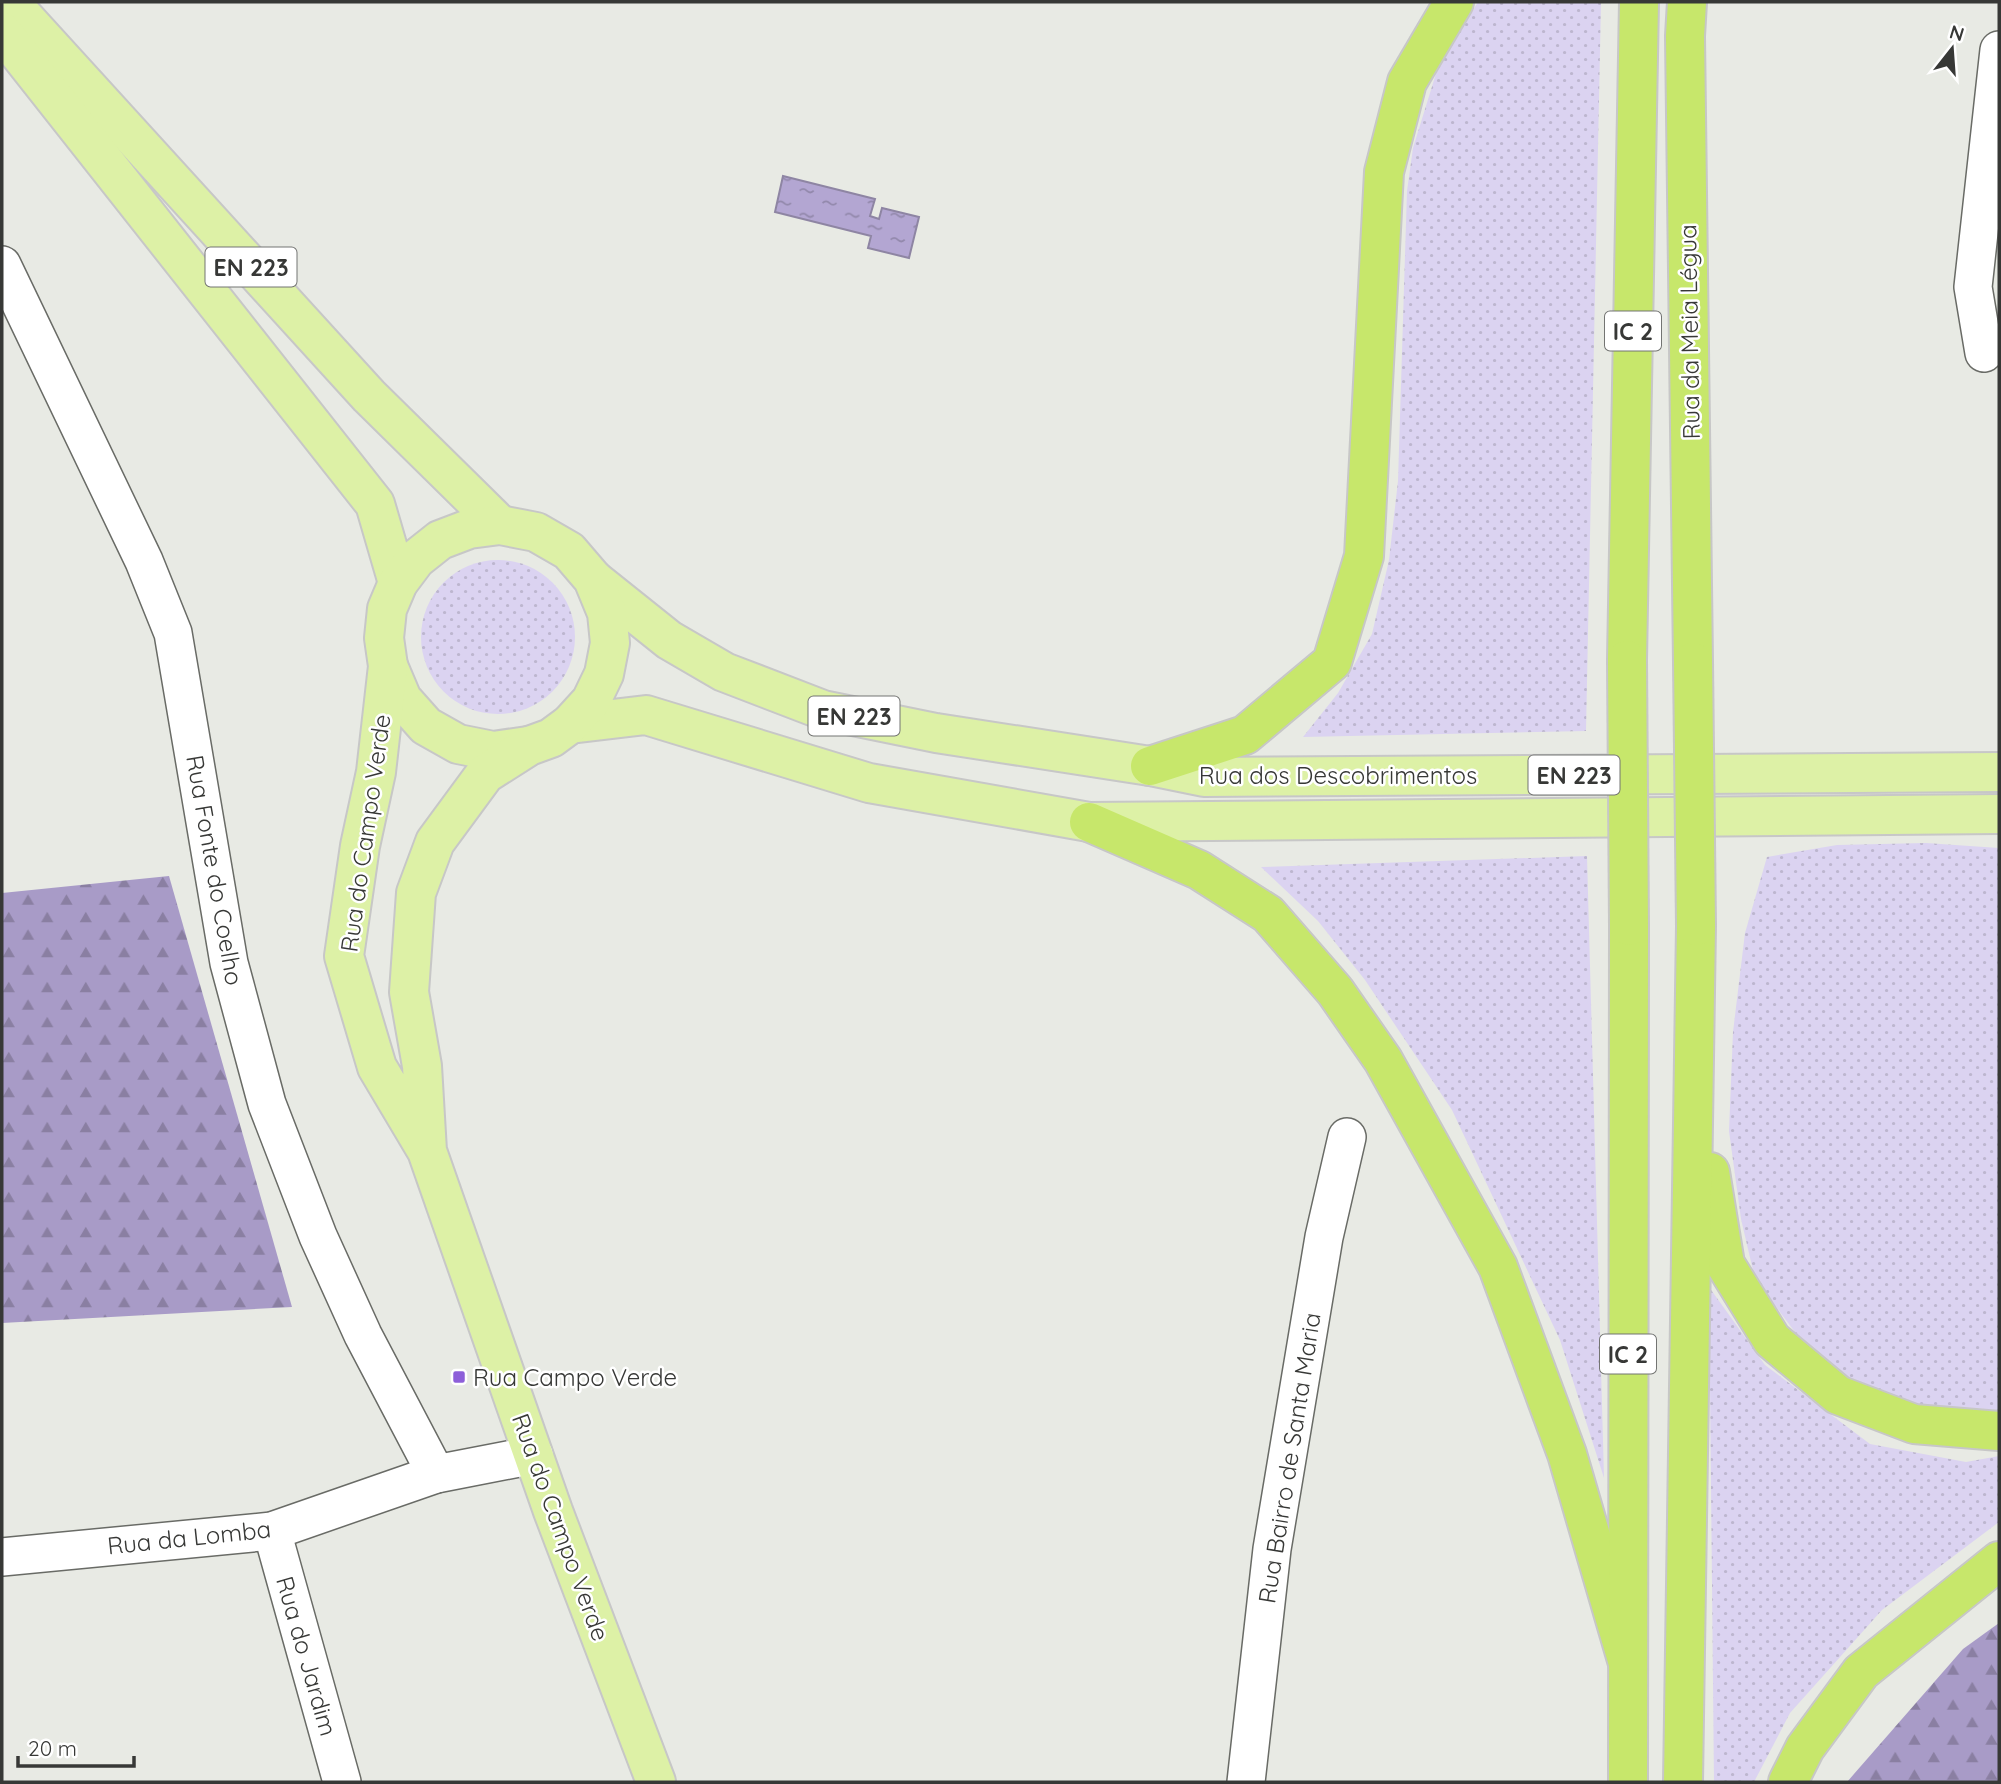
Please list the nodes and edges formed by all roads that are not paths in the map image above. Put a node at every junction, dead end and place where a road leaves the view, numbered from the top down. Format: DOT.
graph roads {
  1 [pos="10,2"];
  2 [pos="1454,2"];
  3 [pos="1639,2"];
  4 [pos="1687,2"];
  5 [pos="2,32"];
  6 [pos="1999,50"];
  7 [pos="2,265"];
  8 [pos="1984,353"];
  9 [pos="500,525"];
  10 [pos="593,579"];
  11 [pos="398,583"];
  12 [pos="388,666"];
  13 [pos="570,724"];
  14 [pos="529,746"];
  15 [pos="1150,766"];
  16 [pos="1999,772"];
  17 [pos="1999,814"];
  18 [pos="1089,822"];
  19 [pos="1694,1074"];
  20 [pos="1347,1137"];
  21 [pos="427,1151"];
  22 [pos="1999,1431"];
  23 [pos="534,1455"];
  24 [pos="436,1474"];
  25 [pos="272,1531"];
  26 [pos="2,1557"];
  27 [pos="1999,1561"];
  28 [pos="1627,1660"];
  29 [pos="342,1782"];
  30 [pos="656,1782"];
  31 [pos="1247,1782"];
  32 [pos="1628,1782"];
  33 [pos="1683,1782"];
  34 [pos="1788,1782"];
  1 -- 9 [label="main road, EN 223"];
  2 -- 15 [label="highway"];
  3 -- 28 [label="highway, IC 2, bridge"];
  4 -- 19 [label="highway, Rua da Meia Légua / IC 2, bridge"];
  5 -- 11 [label="main road, EN 223"];
  6 -- 8 [label="street"];
  7 -- 24 [label="street, Rua Fonte do Coelho"];
  9 -- 10 [label="main road, Rua do Campo Verde / EN 223"];
  9 -- 11 [label="main road, Rua do Campo Verde / EN 223"];
  10 -- 13 [label="main road, Rua do Campo Verde / EN 223"];
  10 -- 15 [label="main road, Rua dos Descobrimentos / EN 223"];
  11 -- 12 [label="main road, Rua do Campo Verde / EN 223"];
  12 -- 14 [label="main road, Rua do Campo Verde / EN 223"];
  12 -- 21 [label="main road, Rua do Campo Verde"];
  13 -- 14 [label="main road, Rua do Campo Verde / EN 223"];
  13 -- 18 [label="main road, Rua dos Descobrimentos / EN 223"];
  14 -- 21 [label="main road, Rua do Campo Verde"];
  15 -- 16 [label="main road, Rua dos Descobrimentos / EN 223"];
  17 -- 18 [label="main road, Rua dos Descobrimentos / EN 223"];
  18 -- 28 [label="highway"];
  19 -- 22 [label="highway"];
  19 -- 33 [label="highway, IC 2"];
  20 -- 31 [label="street, Rua Bairro de Santa Maria"];
  21 -- 23 [label="main road, Rua do Campo Verde"];
  23 -- 24 [label="street, Rua da Lomba"];
  23 -- 30 [label="main road, Rua do Campo Verde"];
  24 -- 25 [label="street, Rua da Lomba"];
  25 -- 26 [label="street, Rua da Lomba"];
  25 -- 29 [label="street, Rua do Jardim"];
  27 -- 34 [label="highway"];
  28 -- 32 [label="highway, IC 2"];
}
